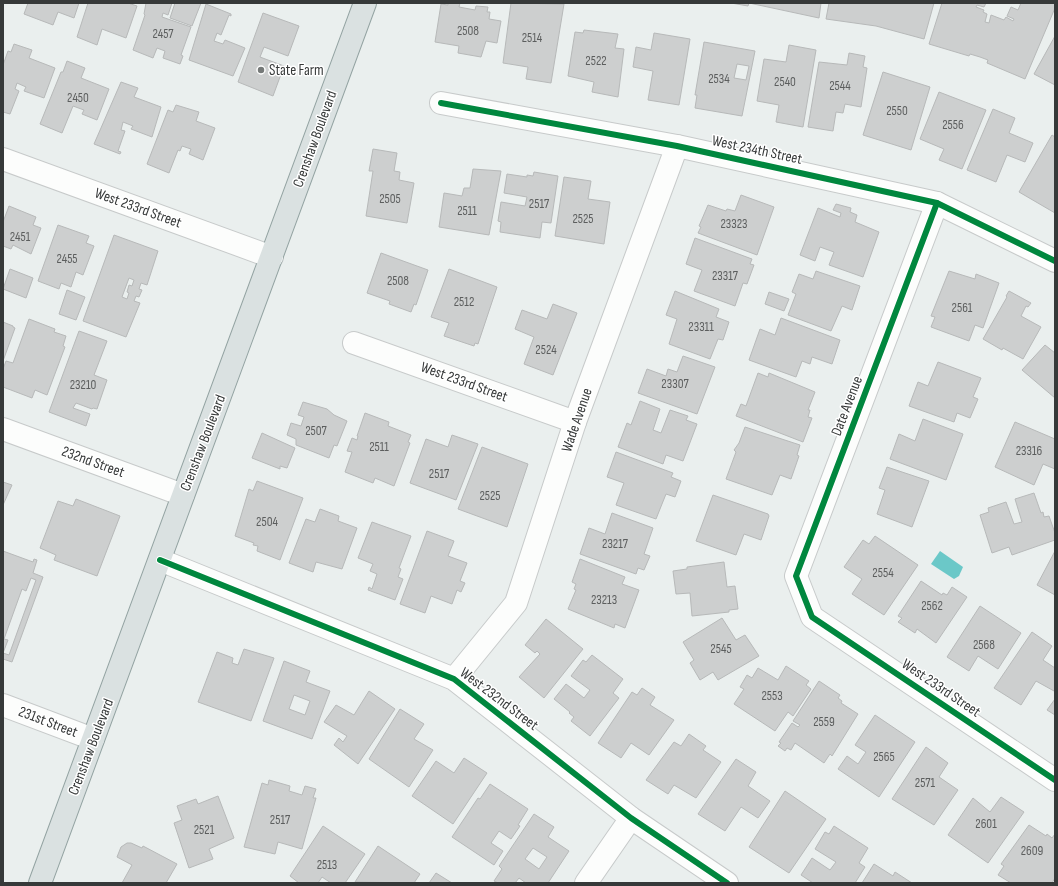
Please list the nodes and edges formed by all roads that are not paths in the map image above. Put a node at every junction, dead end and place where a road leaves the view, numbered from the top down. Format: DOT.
graph roads {
  1 [pos="359,5"];
  2 [pos="441,103"];
  3 [pos="677,146"];
  4 [pos="3,159"];
  5 [pos="937,203"];
  6 [pos="272,257"];
  7 [pos="1055,261"];
  8 [pos="354,342"];
  9 [pos="575,422"];
  10 [pos="3,429"];
  11 [pos="183,495"];
  12 [pos="160,560"];
  13 [pos="812,617"];
  14 [pos="454,679"];
  15 [pos="3,705"];
  16 [pos="93,739"];
  17 [pos="1055,780"];
  18 [pos="631,818"];
  19 [pos="40,883"];
  20 [pos="586,883"];
  21 [pos="727,883"];
  1 -- 6 [label="main road, Crenshaw Boulevard"];
  2 -- 3 [label="street, West 234th Street"];
  3 -- 5 [label="street, West 234th Street"];
  3 -- 9 [label="street, Wade Avenue"];
  4 -- 6 [label="street, West 233rd Street"];
  5 -- 7 [label="street, West 234th Street"];
  5 -- 13 [label="street, Date Avenue"];
  6 -- 11 [label="main road, Crenshaw Boulevard"];
  8 -- 9 [label="street, West 233rd Street"];
  9 -- 14 [label="street, Wade Avenue"];
  10 -- 11 [label="street, 232nd Street"];
  11 -- 12 [label="main road, Crenshaw Boulevard"];
  12 -- 14 [label="street, West 232nd Street"];
  12 -- 16 [label="main road, Crenshaw Boulevard"];
  13 -- 17 [label="street, West 233rd Street"];
  14 -- 18 [label="street, West 232nd Street"];
  15 -- 16 [label="street, 231st Street"];
  16 -- 19 [label="main road, Crenshaw Boulevard"];
  18 -- 20 [label="street"];
  18 -- 21 [label="street, West 232nd Street"];
}
